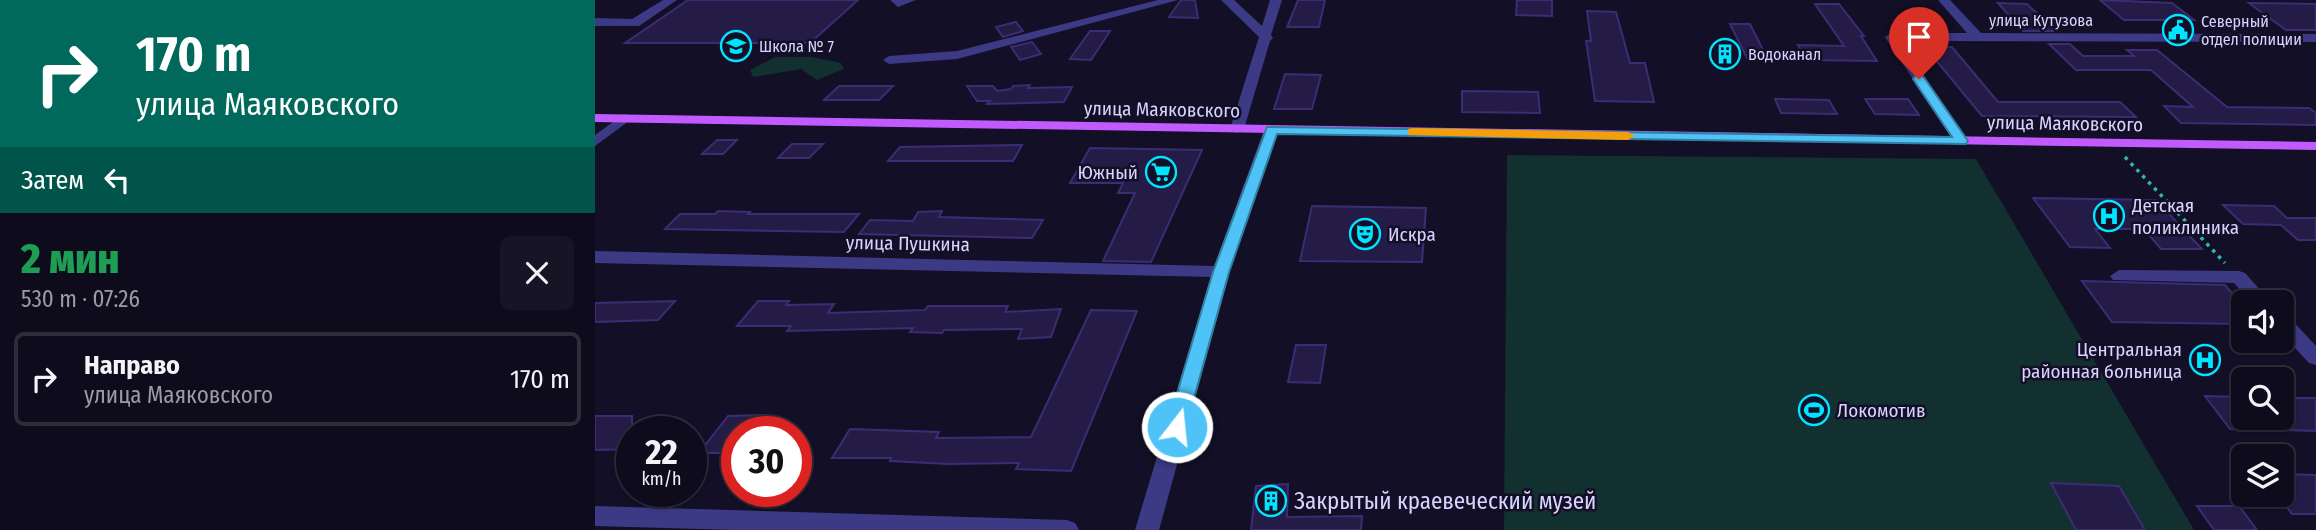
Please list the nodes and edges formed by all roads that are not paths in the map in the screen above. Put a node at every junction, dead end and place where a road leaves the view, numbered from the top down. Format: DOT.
graph roads {
  1 [pos="671,0"];
  2 [pos="1172,0"];
  3 [pos="1227,0"];
  4 [pos="1276,0"];
  5 [pos="1944,0"];
  6 [pos="595,22"];
  7 [pos="1977,37"];
  8 [pos="1267,38"];
  9 [pos="2316,38"];
  10 [pos="889,60"];
  11 [pos="595,118"];
  12 [pos="624,118"];
  13 [pos="1237,129"];
  14 [pos="1271,130"];
  15 [pos="1961,141"];
  16 [pos="595,142"];
  17 [pos="2316,146"];
  18 [pos="595,257"];
  19 [pos="1221,272"];
  20 [pos="2119,276"];
  21 [pos="2251,290"];
  22 [pos="2294,335"];
  23 [pos="2316,358"];
  24 [pos="595,516"];
  25 [pos="1067,530"];
  26 [pos="1147,530"];
  1 -- 6 [label="street"];
  2 -- 10 [label="street"];
  3 -- 8 [label="street"];
  4 -- 8 [label="street"];
  5 -- 7 [label="street"];
  7 -- 9 [label="street, улица Кутузова"];
  7 -- 15 [label="street, улица Кутузова"];
  8 -- 13 [label="street"];
  11 -- 12 [label="main road, улица Маяковского"];
  12 -- 13 [label="main road, улица Маяковского"];
  12 -- 16 [label="street"];
  13 -- 14 [label="main road, улица Маяковского"];
  14 -- 15 [label="main road, улица Маяковского"];
  14 -- 19 [label="street"];
  15 -- 17 [label="main road, улица Маяковского"];
  18 -- 19 [label="street, улица Пушкина"];
  19 -- 26 [label="street"];
  20 -- 21 [label="street"];
  22 -- 23 [label="street"];
  24 -- 25 [label="street"];
}
